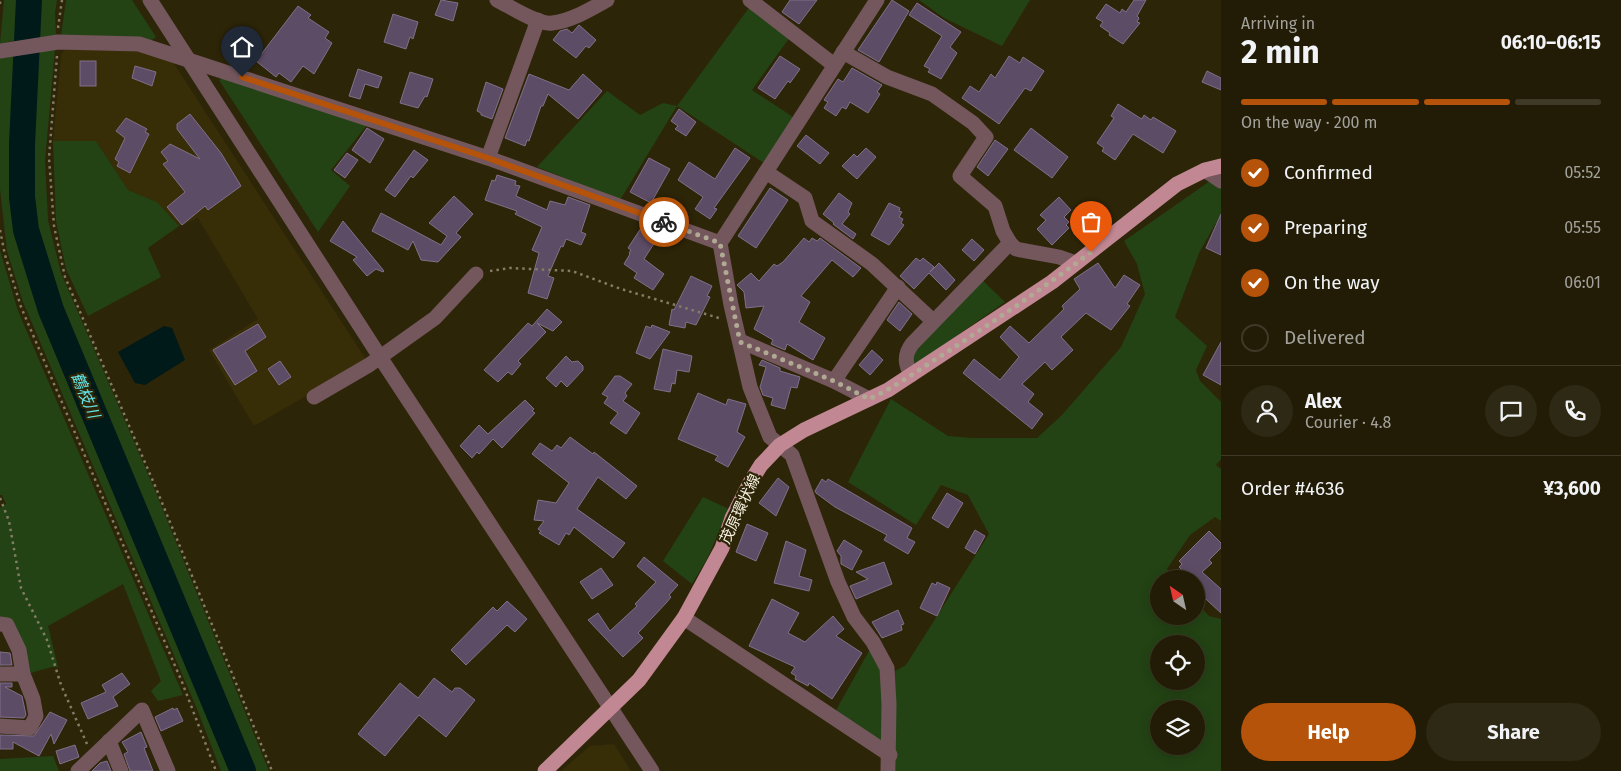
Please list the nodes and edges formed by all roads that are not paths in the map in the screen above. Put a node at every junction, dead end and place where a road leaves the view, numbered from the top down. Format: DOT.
graph roads {
  1 [pos="150,0"];
  2 [pos="497,0"];
  3 [pos="607,0"];
  4 [pos="750,0"];
  5 [pos="877,0"];
  6 [pos="538,20"];
  7 [pos="0,51"];
  8 [pos="843,52"];
  9 [pos="188,59"];
  10 [pos="834,65"];
  11 [pos="488,158"];
  12 [pos="1221,166"];
  13 [pos="1205,170"];
  14 [pos="766,172"];
  15 [pos="1221,181"];
  16 [pos="720,243"];
  17 [pos="1010,243"];
  18 [pos="1076,263"];
  19 [pos="476,274"];
  20 [pos="898,286"];
  21 [pos="933,321"];
  22 [pos="740,342"];
  23 [pos="380,357"];
  24 [pos="911,375"];
  25 [pos="834,381"];
  26 [pos="314,397"];
  27 [pos="869,399"];
  28 [pos="780,445"];
  29 [pos="684,618"];
  30 [pos="0,624"];
  31 [pos="0,674"];
  32 [pos="23,674"];
  33 [pos="611,707"];
  34 [pos="0,726"];
  35 [pos="109,741"];
  36 [pos="890,755"];
  37 [pos="78,771"];
  38 [pos="121,771"];
  39 [pos="168,771"];
  40 [pos="545,771"];
  41 [pos="652,771"];
  42 [pos="888,771"];
  1 -- 9 [label="street"];
  2 -- 6 [label="street"];
  3 -- 6 [label="street"];
  4 -- 10 [label="street"];
  5 -- 8 [label="street"];
  6 -- 11 [label="street"];
  7 -- 9 [label="street"];
  8 -- 10 [label="street"];
  8 -- 17 [label="street"];
  9 -- 11 [label="street"];
  9 -- 23 [label="street"];
  10 -- 14 [label="street"];
  11 -- 16 [label="street"];
  12 -- 13 [label="main road, 茂原環状線"];
  13 -- 15 [label="street"];
  13 -- 18 [label="main road, 茂原環状線"];
  14 -- 16 [label="street"];
  14 -- 20 [label="street"];
  16 -- 22 [label="street"];
  17 -- 18 [label="street"];
  17 -- 21 [label="street"];
  18 -- 24 [label="main road, 茂原環状線"];
  19 -- 23 [label="street"];
  20 -- 21 [label="street"];
  20 -- 25 [label="street"];
  21 -- 24 [label="street"];
  22 -- 25 [label="street"];
  22 -- 28 [label="street"];
  23 -- 26 [label="street"];
  23 -- 33 [label="street"];
  24 -- 27 [label="main road, 茂原環状線"];
  25 -- 27 [label="street"];
  27 -- 28 [label="main road, 茂原環状線"];
  28 -- 29 [label="main road, 茂原環状線"];
  28 -- 36 [label="street"];
  29 -- 33 [label="main road, 茂原環状線"];
  29 -- 36 [label="street"];
  30 -- 32 [label="street"];
  31 -- 32 [label="street"];
  32 -- 34 [label="street"];
  33 -- 40 [label="main road, 茂原環状線"];
  33 -- 41 [label="street"];
  35 -- 37 [label="street"];
  35 -- 38 [label="street"];
  35 -- 39 [label="street"];
  36 -- 42 [label="street"];
}
